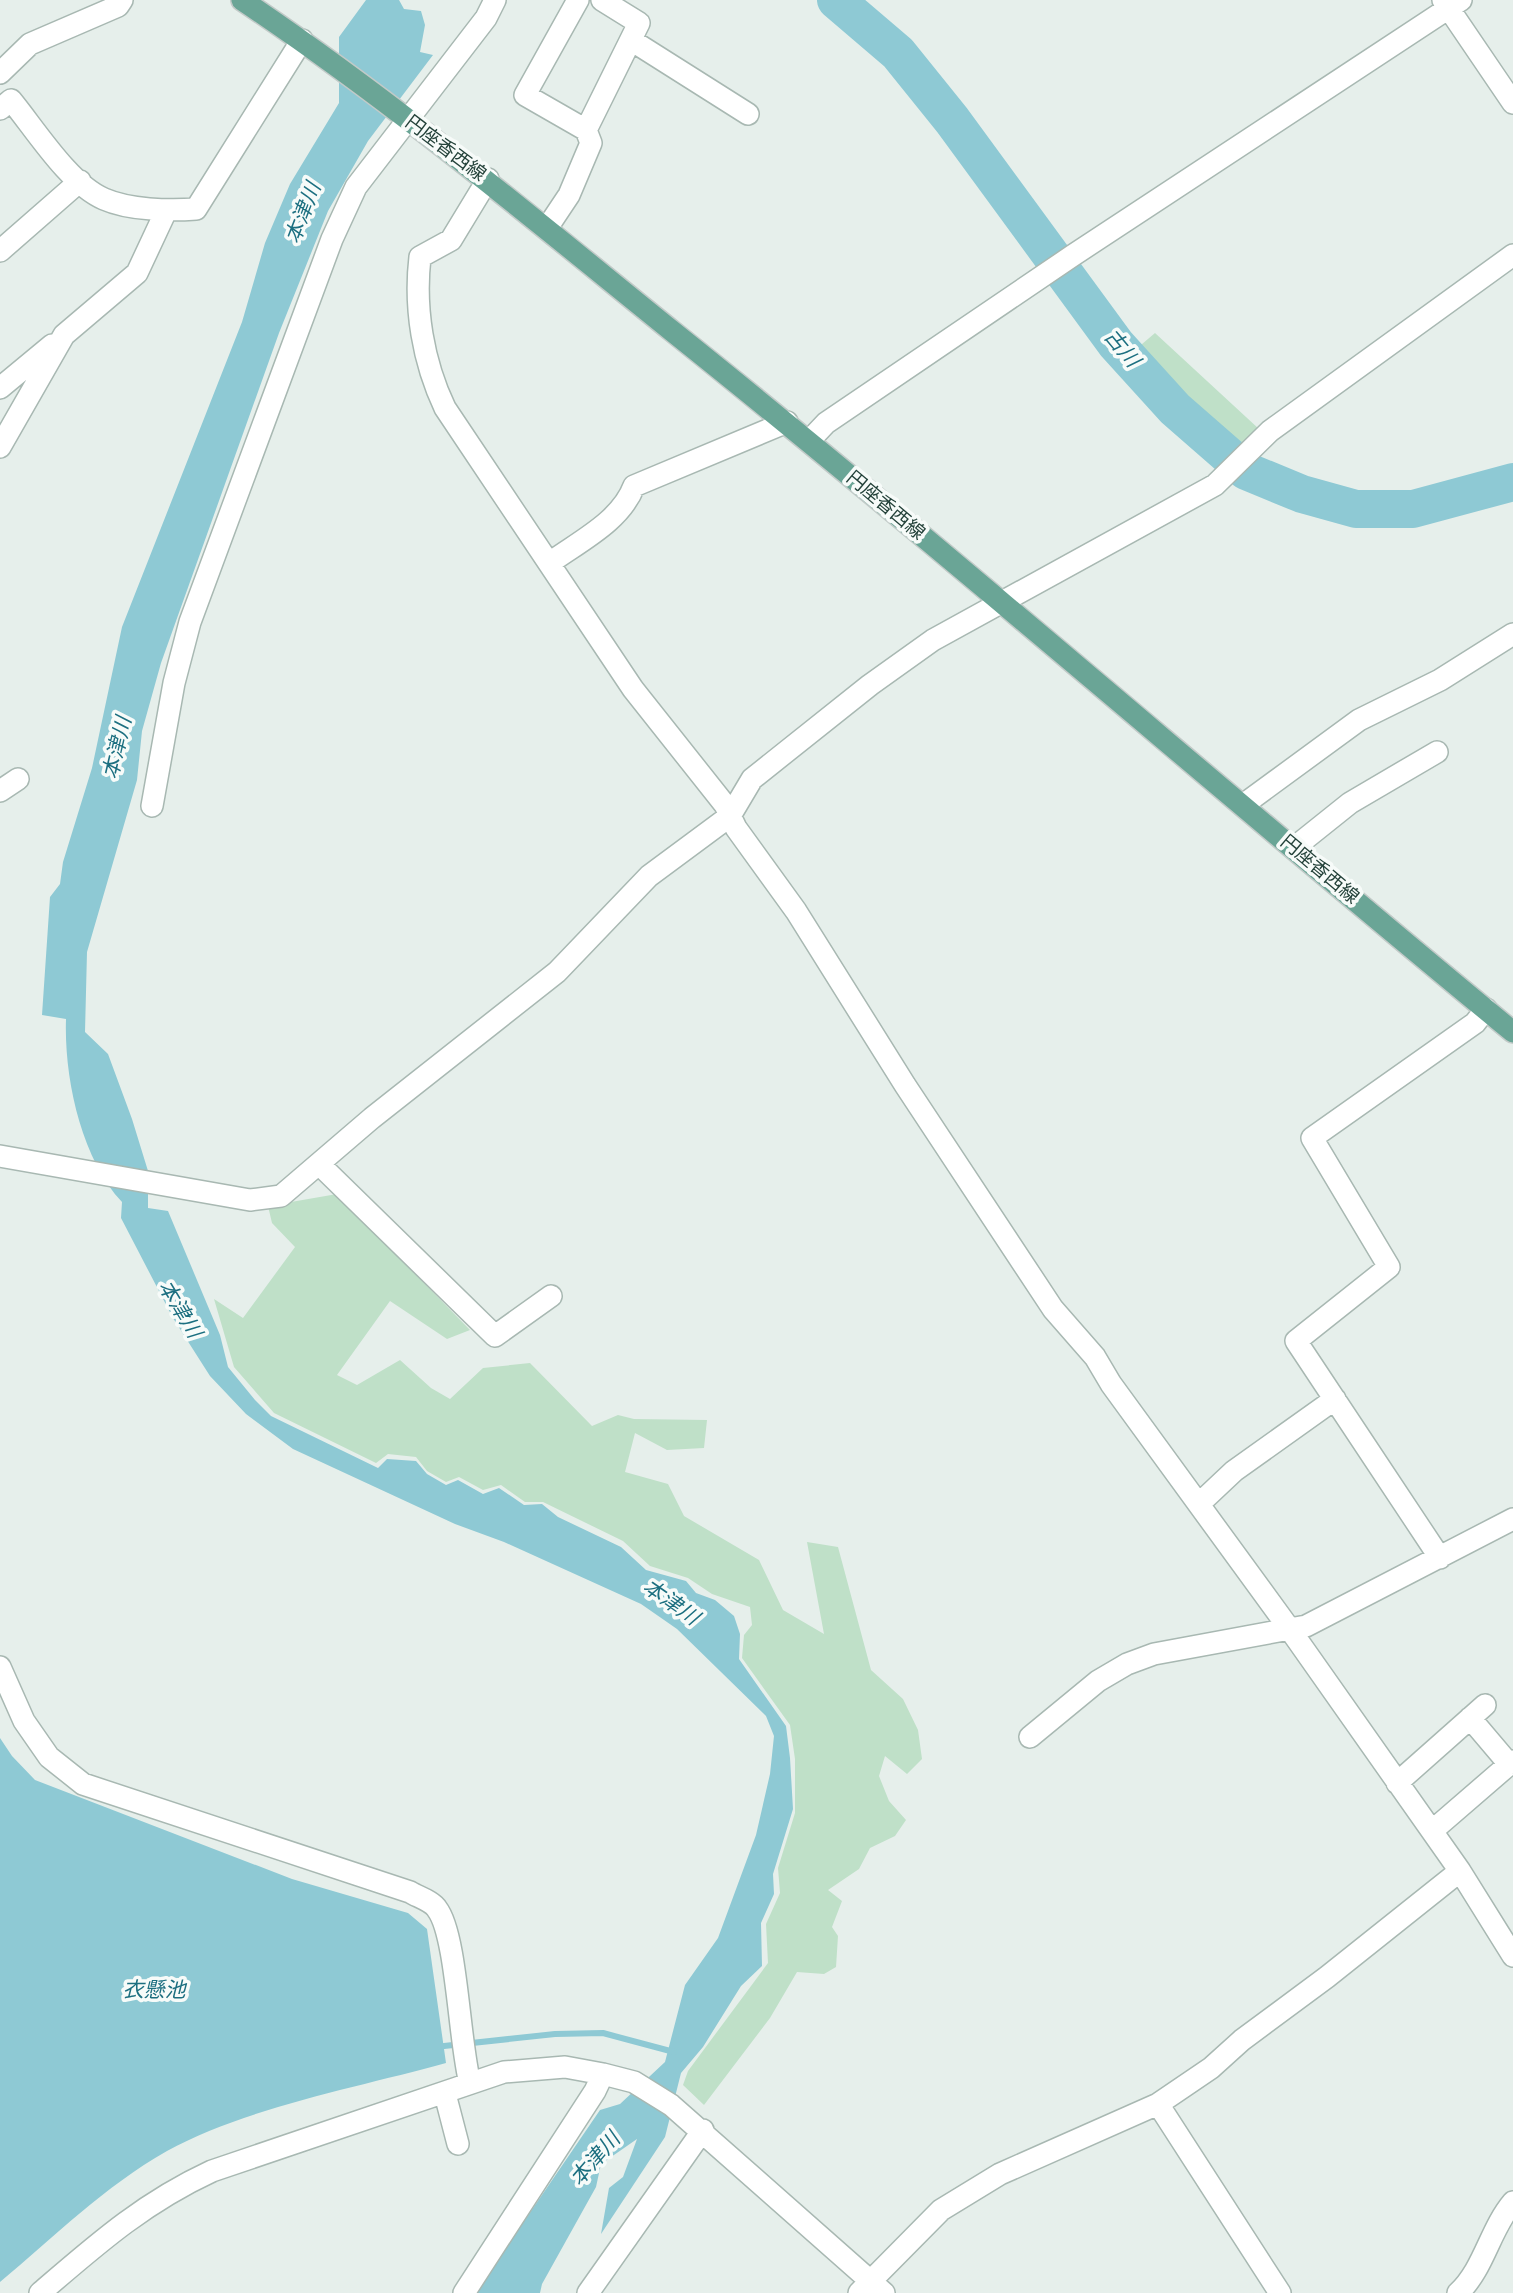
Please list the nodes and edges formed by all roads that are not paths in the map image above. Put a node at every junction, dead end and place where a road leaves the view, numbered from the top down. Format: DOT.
graph roads {
  1 [pos="122,0"];
  2 [pos="242,0"];
  3 [pos="495,0"];
  4 [pos="578,0"];
  5 [pos="602,0"];
  6 [pos="1451,3"];
  7 [pos="302,40"];
  8 [pos="631,40"];
  9 [pos="0,73"];
  10 [pos="1513,103"];
  11 [pos="6,105"];
  12 [pos="748,114"];
  13 [pos="406,118"];
  14 [pos="586,130"];
  15 [pos="488,179"];
  16 [pos="80,181"];
  17 [pos="166,211"];
  18 [pos="547,228"];
  19 [pos="0,251"];
  20 [pos="1513,255"];
  21 [pos="64,335"];
  22 [pos="0,388"];
  23 [pos="787,422"];
  24 [pos="809,441"];
  25 [pos="0,447"];
  26 [pos="551,562"];
  27 [pos="1001,603"];
  28 [pos="1513,634"];
  29 [pos="1437,752"];
  30 [pos="18,779"];
  31 [pos="0,791"];
  32 [pos="1242,805"];
  33 [pos="152,806"];
  34 [pos="730,816"];
  35 [pos="1295,848"];
  36 [pos="1486,1009"];
  37 [pos="1513,1032"];
  38 [pos="0,1156"];
  39 [pos="320,1165"];
  40 [pos="551,1296"];
  41 [pos="1335,1399"];
  42 [pos="1200,1503"];
  43 [pos="1513,1519"];
  44 [pos="1440,1558"];
  45 [pos="1291,1630"];
  46 [pos="0,1667"];
  47 [pos="1030,1737"];
  48 [pos="1511,1763"];
  49 [pos="1397,1783"];
  50 [pos="1432,1831"];
  51 [pos="1460,1871"];
  52 [pos="1513,1956"];
  53 [pos="606,2075"];
  54 [pos="470,2082"];
  55 [pos="445,2094"];
  56 [pos="1158,2104"];
  57 [pos="699,2128"];
  58 [pos="458,2144"];
  59 [pos="1513,2202"];
  60 [pos="871,2289"];
  61 [pos="40,2293"];
  62 [pos="464,2293"];
  63 [pos="588,2293"];
  64 [pos="1280,2293"];
  65 [pos="1458,2293"];
  1 -- 9 [label="street"];
  2 -- 7 [label="main road, 円座香西線"];
  3 -- 13 [label="street"];
  4 -- 14 [label="street"];
  5 -- 8 [label="street"];
  6 -- 10 [label="street"];
  6 -- 24 [label="street"];
  7 -- 13 [label="main road, 円座香西線"];
  7 -- 17 [label="street"];
  8 -- 12 [label="street"];
  8 -- 14 [label="street"];
  9 -- 11 [label="street"];
  11 -- 16 [label="street"];
  13 -- 15 [label="main road, 円座香西線"];
  13 -- 33 [label="street"];
  14 -- 18 [label="street"];
  15 -- 18 [label="main road, 円座香西線"];
  15 -- 26 [label="street"];
  16 -- 17 [label="street"];
  16 -- 19 [label="street"];
  17 -- 21 [label="street"];
  18 -- 23 [label="main road, 円座香西線"];
  20 -- 27 [label="street"];
  21 -- 22 [label="street"];
  21 -- 25 [label="street"];
  23 -- 24 [label="main road, 円座香西線"];
  23 -- 26 [label="street"];
  24 -- 27 [label="main road, 円座香西線"];
  26 -- 34 [label="street"];
  27 -- 32 [label="main road, 円座香西線"];
  27 -- 34 [label="street"];
  28 -- 32 [label="street"];
  29 -- 35 [label="street"];
  30 -- 31 [label="street"];
  32 -- 35 [label="main road, 円座香西線"];
  34 -- 39 [label="street"];
  34 -- 42 [label="street"];
  35 -- 36 [label="main road, 円座香西線"];
  36 -- 37 [label="main road, 円座香西線"];
  36 -- 41 [label="street"];
  38 -- 39 [label="street"];
  39 -- 40 [label="street"];
  41 -- 42 [label="street"];
  41 -- 44 [label="street"];
  42 -- 45 [label="street"];
  43 -- 44 [label="street"];
  44 -- 45 [label="street"];
  45 -- 47 [label="street"];
  45 -- 49 [label="street"];
  46 -- 54 [label="street"];
  48 -- 49 [label="street"];
  48 -- 50 [label="street"];
  49 -- 50 [label="street"];
  50 -- 51 [label="street"];
  51 -- 52 [label="street"];
  51 -- 56 [label="street"];
  53 -- 54 [label="street"];
  53 -- 57 [label="street"];
  53 -- 62 [label="street"];
  54 -- 55 [label="street"];
  55 -- 58 [label="street"];
  55 -- 61 [label="street"];
  56 -- 60 [label="street"];
  56 -- 64 [label="street"];
  57 -- 60 [label="street"];
  57 -- 63 [label="street"];
  59 -- 65 [label="street"];
}
